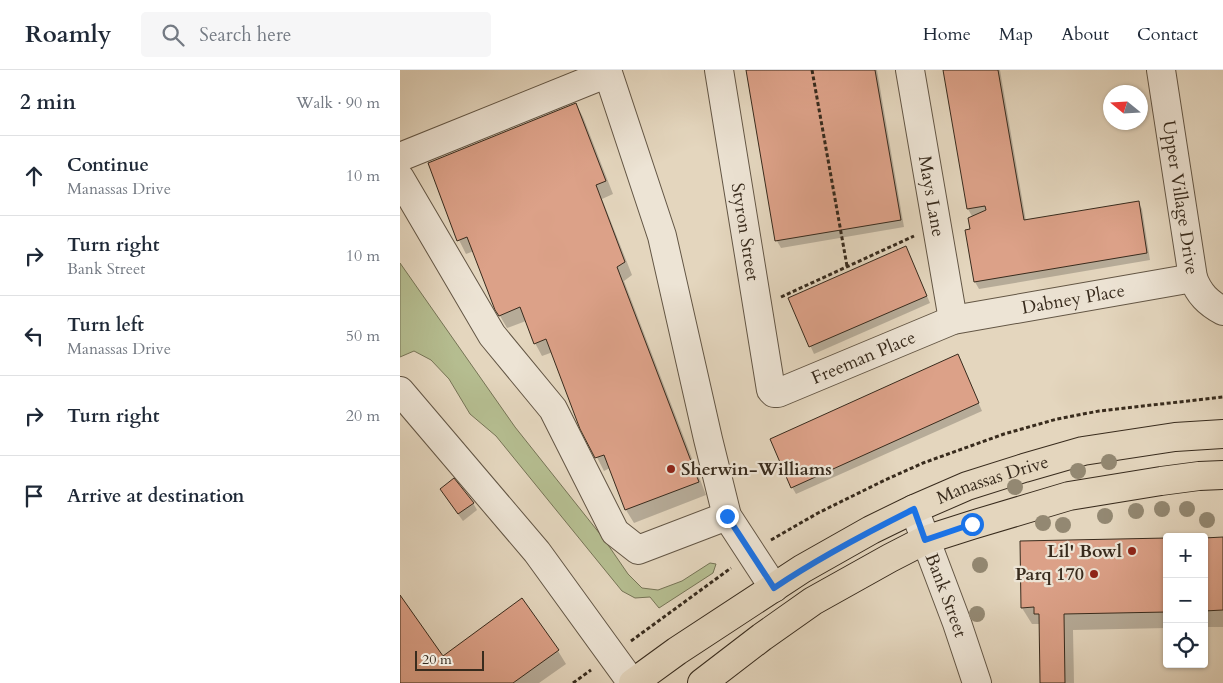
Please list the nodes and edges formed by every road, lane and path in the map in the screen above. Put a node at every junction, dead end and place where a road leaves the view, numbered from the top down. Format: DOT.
graph roads {
  1 [pos="719,70"];
  2 [pos="812,70"];
  3 [pos="910,70"];
  4 [pos="1161,70"];
  5 [pos="400,157"];
  6 [pos="400,178"];
  7 [pos="937,226"];
  8 [pos="847,266"];
  9 [pos="1193,278"];
  10 [pos="758,307"];
  11 [pos="1223,311"];
  12 [pos="953,320"];
  13 [pos="400,391"];
  14 [pos="774,393"];
  15 [pos="1223,434"];
  16 [pos="1223,456"];
  17 [pos="1223,475"];
  18 [pos="1132,485"];
  19 [pos="914,509"];
  20 [pos="727,516"];
  21 [pos="925,540"];
  22 [pos="728,569"];
  23 [pos="774,588"];
  24 [pos="626,644"];
  25 [pos="592,669"];
  26 [pos="573,683"];
  27 [pos="632,683"];
  28 [pos="702,683"];
  29 [pos="977,683"];
  1 -- 10 [label="street, Styron Street"];
  2 -- 8 [label="path"];
  3 -- 7 [label="street, Mays Lane"];
  4 -- 9 [label="street, Upper Village Drive"];
  5 -- 20 [label="street"];
  6 -- 20 [label="street"];
  7 -- 8 [label="path"];
  7 -- 12 [label="street, Mays Lane"];
  8 -- 10 [label="path"];
  9 -- 11 [label="street, Upper Village Drive"];
  9 -- 12 [label="street, Dabney Place"];
  10 -- 14 [label="street, Styron Street"];
  12 -- 14 [label="street, Freeman Place"];
  13 -- 27 [label="street"];
  15 -- 19 [label="main road, Manassas Drive"];
  16 -- 18 [label="main road"];
  17 -- 18 [label="main road, Manassas Drive"];
  18 -- 21 [label="main road, Manassas Drive"];
  19 -- 21 [label="street, Bank Street"];
  19 -- 23 [label="main road, Manassas Drive"];
  20 -- 23 [label="street"];
  21 -- 28 [label="main road, Manassas Drive"];
  21 -- 29 [label="street, Bank Street"];
  22 -- 24 [label="path"];
  23 -- 27 [label="main road, Manassas Drive"];
  25 -- 26 [label="path"];
}
